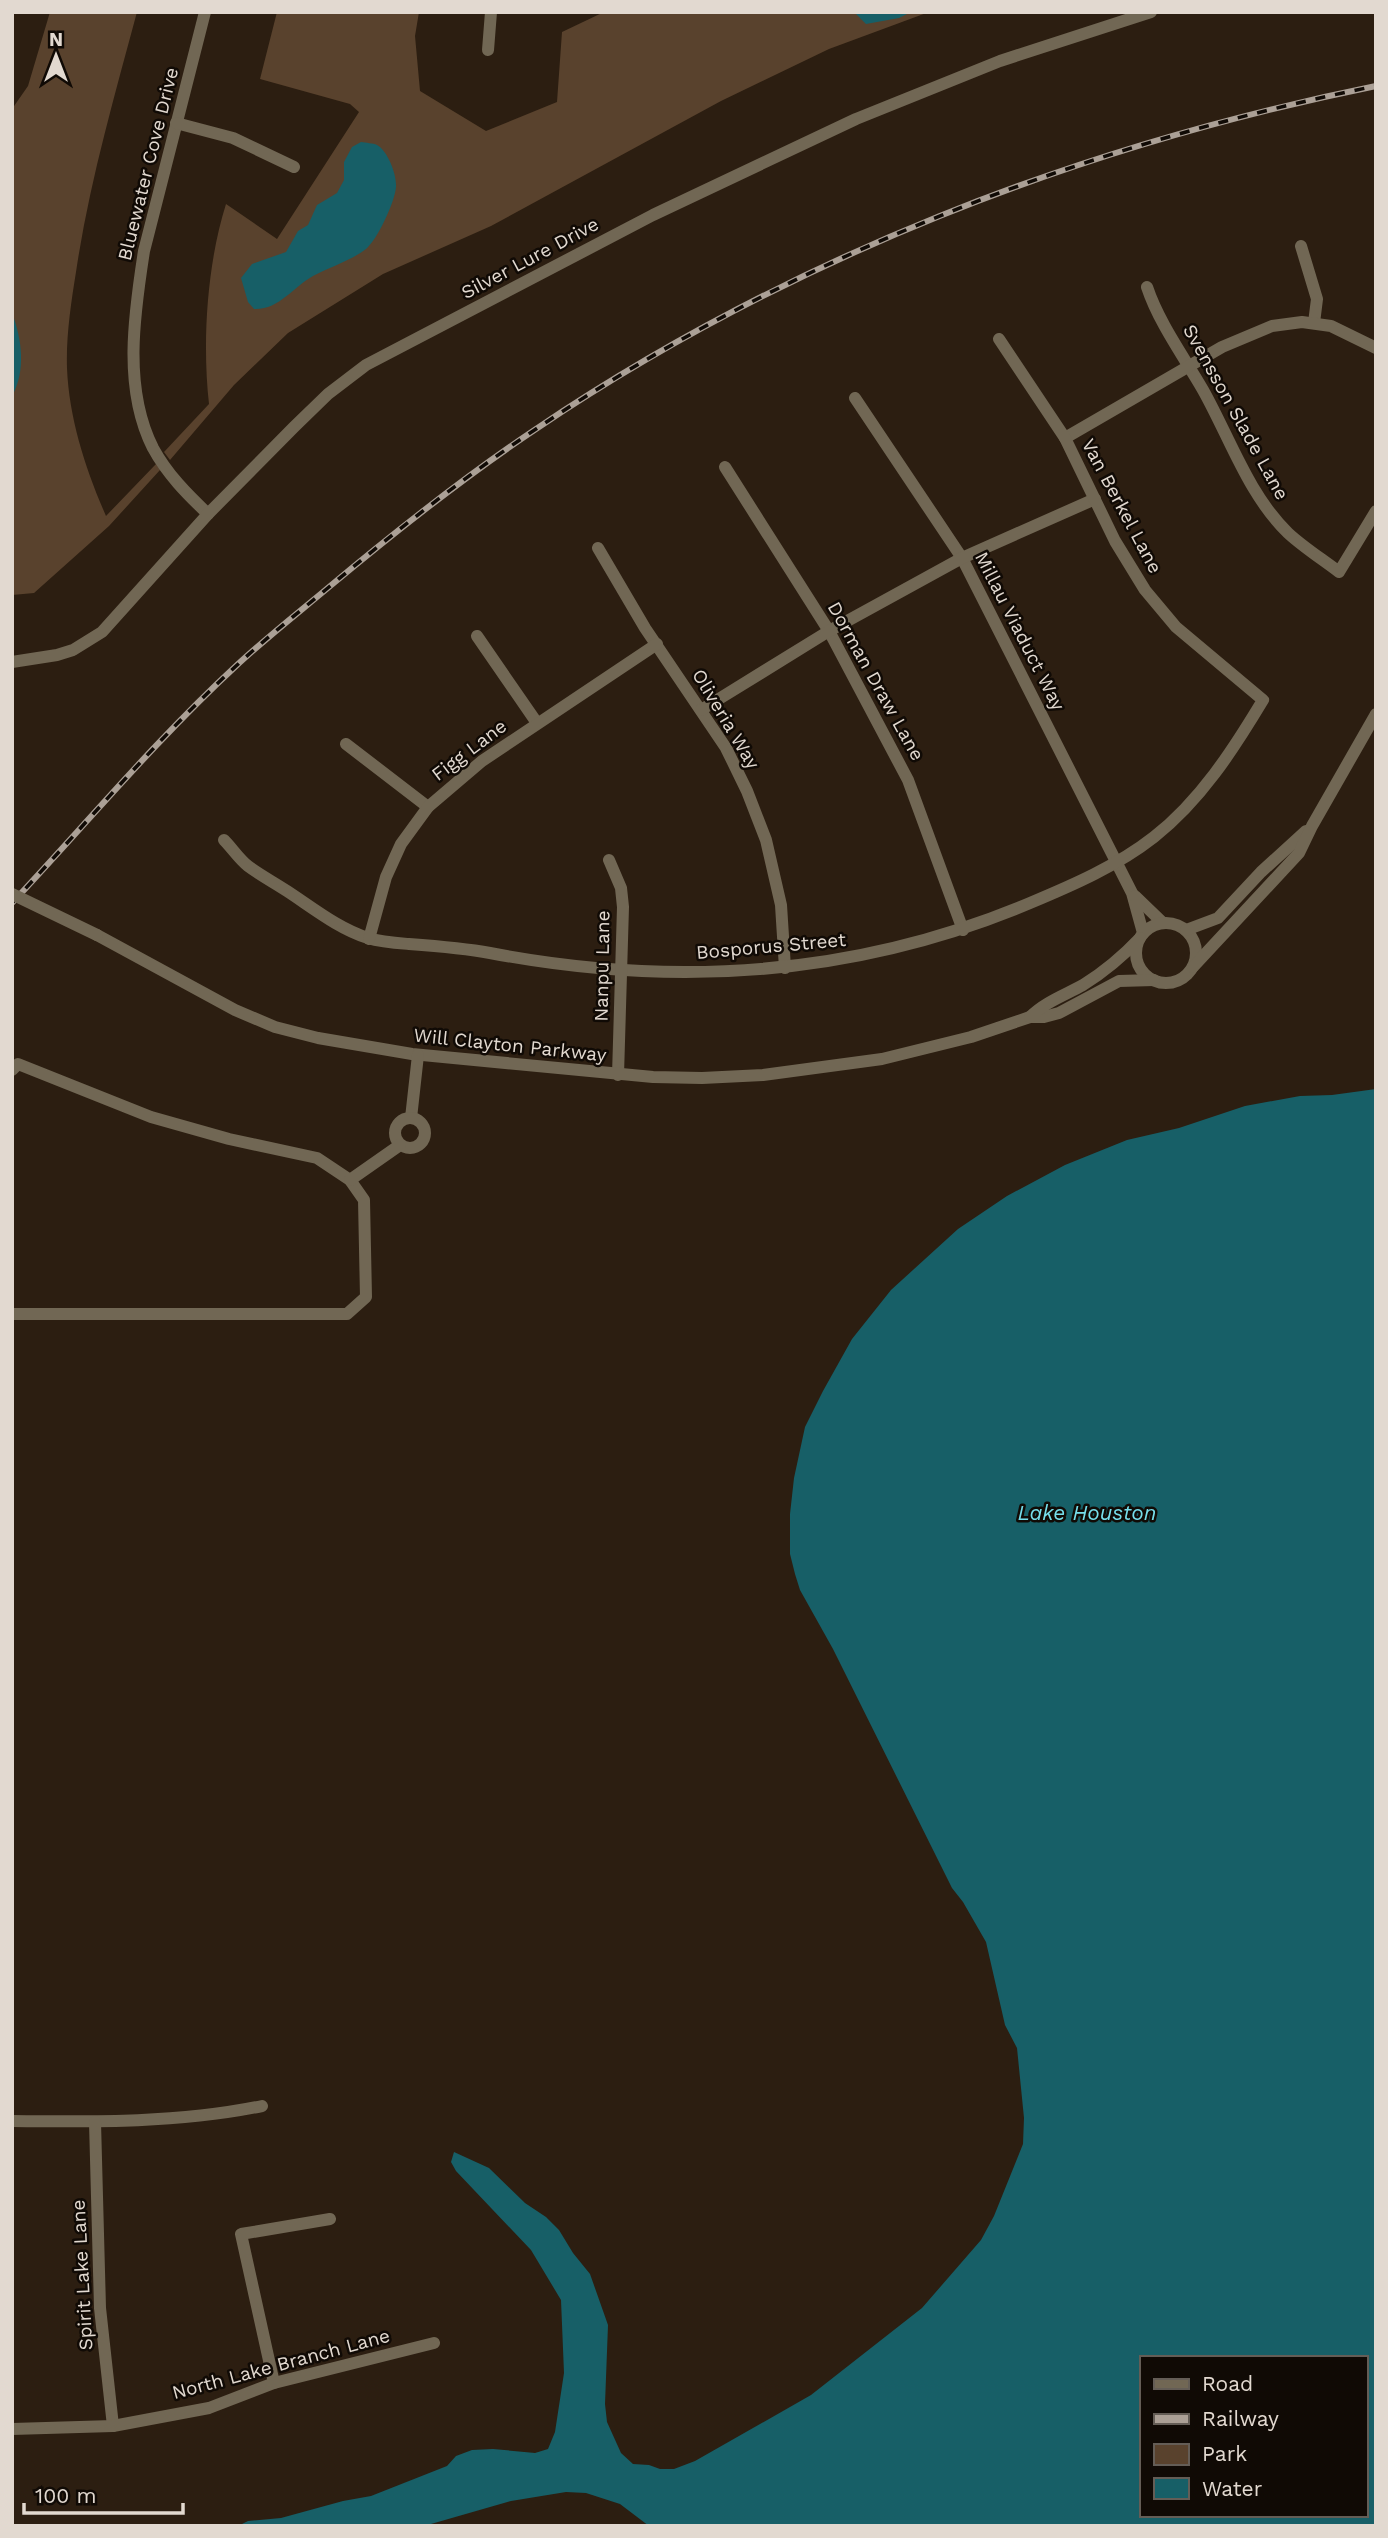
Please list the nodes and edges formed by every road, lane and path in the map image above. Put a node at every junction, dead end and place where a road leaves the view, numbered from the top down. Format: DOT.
graph roads {
  1 [pos="205,12"];
  2 [pos="491,12"];
  3 [pos="1151,12"];
  4 [pos="488,50"];
  5 [pos="176,123"];
  6 [pos="294,167"];
  7 [pos="1301,246"];
  8 [pos="1147,286"];
  9 [pos="1314,323"];
  10 [pos="999,339"];
  11 [pos="1376,348"];
  12 [pos="1189,366"];
  13 [pos="855,398"];
  14 [pos="1065,438"];
  15 [pos="724,467"];
  16 [pos="1095,499"];
  17 [pos="1376,511"];
  18 [pos="208,514"];
  19 [pos="598,548"];
  20 [pos="962,558"];
  21 [pos="829,631"];
  22 [pos="477,636"];
  23 [pos="657,644"];
  24 [pos="12,662"];
  25 [pos="1263,700"];
  26 [pos="701,710"];
  27 [pos="1376,714"];
  28 [pos="537,723"];
  29 [pos="346,744"];
  30 [pos="429,807"];
  31 [pos="1312,826"];
  32 [pos="224,840"];
  33 [pos="609,860"];
  34 [pos="1115,863"];
  35 [pos="1132,893"];
  36 [pos="12,894"];
  37 [pos="1163,923"];
  38 [pos="963,930"];
  39 [pos="1186,930"];
  40 [pos="1142,935"];
  41 [pos="369,939"];
  42 [pos="1193,967"];
  43 [pos="785,968"];
  44 [pos="623,971"];
  45 [pos="1154,980"];
  46 [pos="1030,1017"];
  47 [pos="418,1055"];
  48 [pos="12,1070"];
  49 [pos="618,1075"];
  50 [pos="411,1118"];
  51 [pos="400,1145"];
  52 [pos="350,1180"];
  53 [pos="12,1314"];
  54 [pos="262,2106"];
  55 [pos="12,2121"];
  56 [pos="95,2122"];
  57 [pos="330,2219"];
  58 [pos="435,2343"];
  59 [pos="274,2384"];
  60 [pos="113,2426"];
  61 [pos="12,2429"];
  1 -- 5 [label="street, Bluewater Cove Drive"];
  2 -- 4 [label="street"];
  3 -- 18 [label="street, Silver Lure Drive"];
  5 -- 6 [label="street"];
  5 -- 18 [label="street, Bluewater Cove Drive"];
  7 -- 9 [label="street"];
  8 -- 12 [label="street, Svensson Slade Lane"];
  9 -- 11 [label="street"];
  9 -- 12 [label="street"];
  10 -- 14 [label="street, Van Berkel Lane"];
  12 -- 14 [label="street"];
  12 -- 17 [label="street, Svensson Slade Lane"];
  13 -- 20 [label="street, Millau Viaduct Way"];
  14 -- 16 [label="street, Van Berkel Lane"];
  15 -- 21 [label="street, Dorman Draw Lane"];
  16 -- 20 [label="street"];
  16 -- 25 [label="street, Van Berkel Lane"];
  18 -- 24 [label="street, Silver Lure Drive"];
  19 -- 23 [label="street, Oliveria Way"];
  20 -- 21 [label="street"];
  20 -- 34 [label="street, Millau Viaduct Way"];
  21 -- 26 [label="street"];
  21 -- 38 [label="street, Dorman Draw Lane"];
  22 -- 28 [label="street"];
  23 -- 26 [label="street, Oliveria Way"];
  23 -- 28 [label="street, Figg Lane"];
  25 -- 34 [label="street, Bosporus Street"];
  26 -- 43 [label="street, Oliveria Way"];
  27 -- 31 [label="street"];
  28 -- 30 [label="street, Figg Lane"];
  29 -- 30 [label="street"];
  30 -- 41 [label="street, Figg Lane"];
  31 -- 39 [label="street"];
  31 -- 42 [label="street"];
  32 -- 41 [label="street, Bosporus Street"];
  33 -- 44 [label="street, Nanpu Lane"];
  34 -- 35 [label="street, Millau Viaduct Way"];
  34 -- 38 [label="street, Bosporus Street"];
  35 -- 37 [label="street, Millau Viaduct Way"];
  35 -- 40 [label="street, Millau Viaduct Way"];
  36 -- 47 [label="street, Will Clayton Parkway, bridge"];
  37 -- 39 [label="street"];
  37 -- 40 [label="street"];
  38 -- 43 [label="street, Bosporus Street"];
  39 -- 42 [label="street"];
  40 -- 45 [label="street"];
  40 -- 46 [label="street, Will Clayton Parkway"];
  41 -- 44 [label="street, Bosporus Street"];
  42 -- 45 [label="street"];
  43 -- 44 [label="street, Bosporus Street"];
  44 -- 49 [label="street, Nanpu Lane"];
  45 -- 46 [label="street, Will Clayton Parkway"];
  46 -- 49 [label="street, Will Clayton Parkway"];
  47 -- 49 [label="street, Will Clayton Parkway"];
  47 -- 50 [label="street"];
  48 -- 52 [label="street"];
  50 -- 51 [label="street"];
  50 -- 51 [label="street"];
  51 -- 52 [label="street"];
  52 -- 53 [label="street"];
  54 -- 56 [label="street"];
  55 -- 56 [label="street"];
  56 -- 60 [label="street, Spirit Lake Lane"];
  57 -- 59 [label="street"];
  58 -- 59 [label="street, North Lake Branch Lane"];
  59 -- 60 [label="street, North Lake Branch Lane"];
  60 -- 61 [label="street, North Lake Branch Lane"];
}
